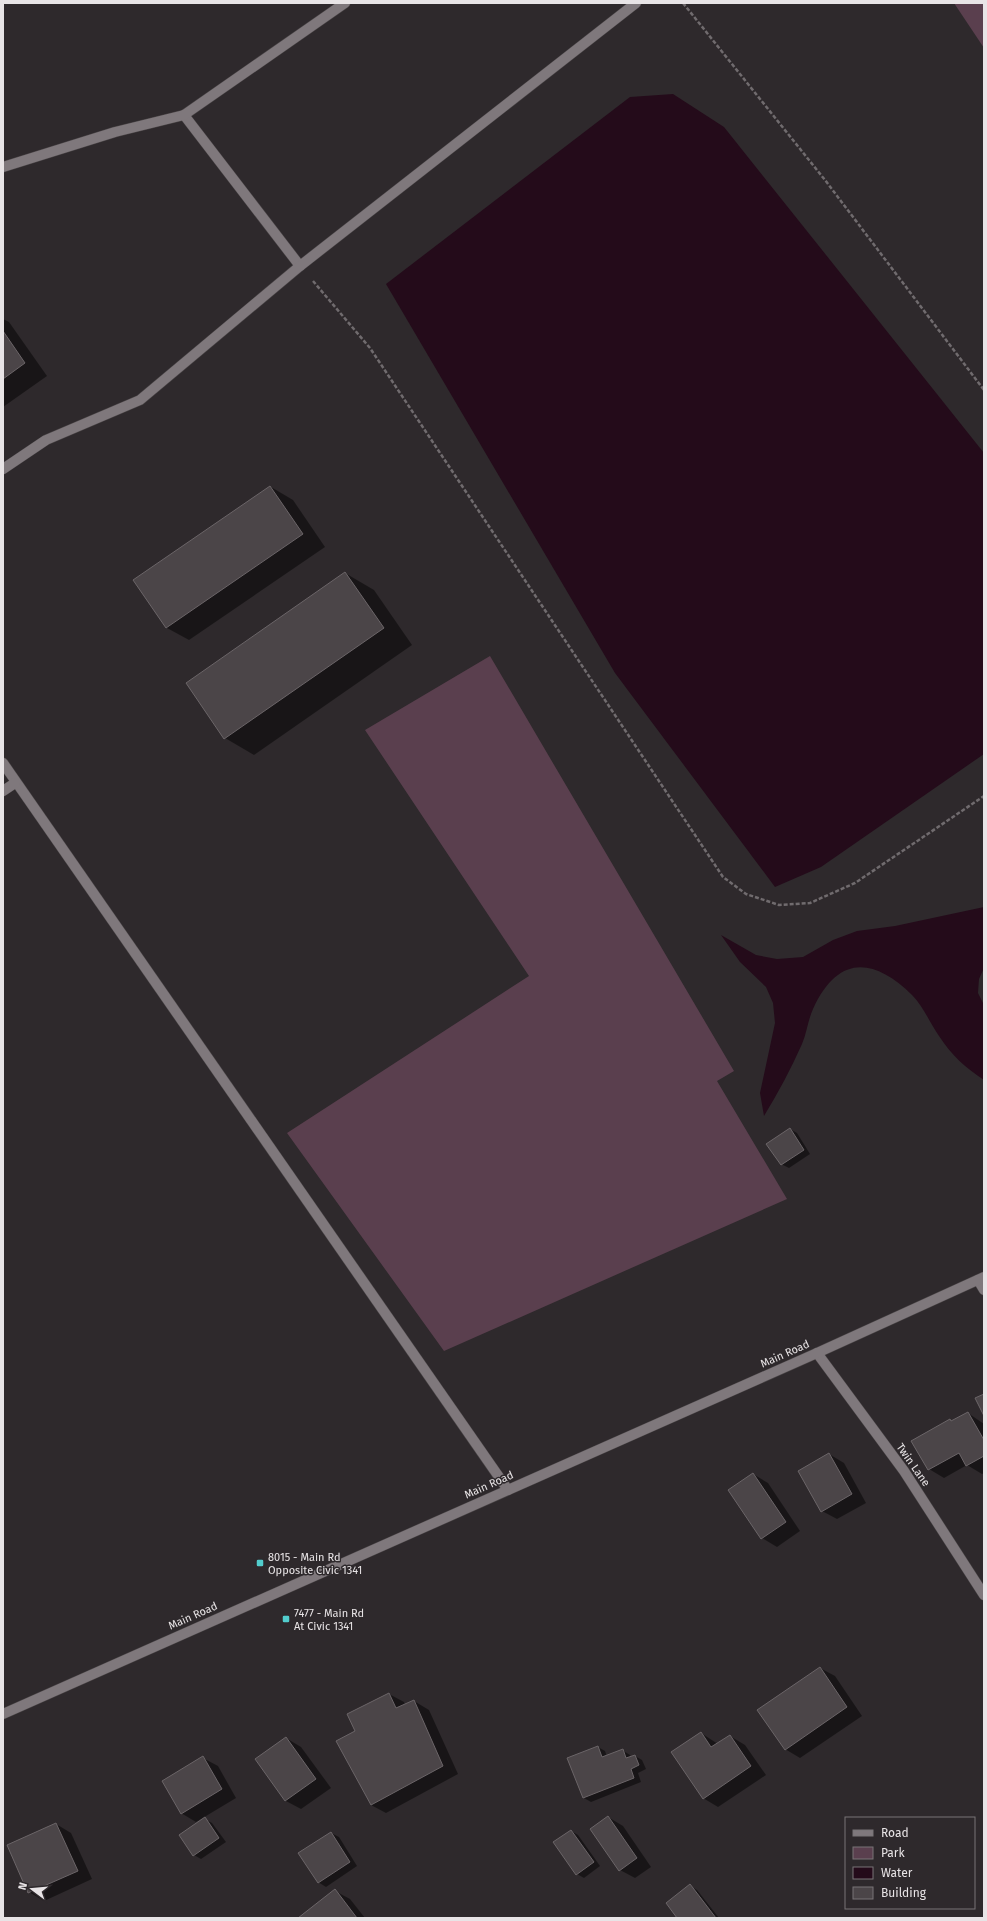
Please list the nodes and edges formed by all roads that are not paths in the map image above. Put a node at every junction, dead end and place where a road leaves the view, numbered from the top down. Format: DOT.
graph roads {
  1 [pos="345,3"];
  2 [pos="636,3"];
  3 [pos="184,115"];
  4 [pos="3,167"];
  5 [pos="300,266"];
  6 [pos="3,469"];
  7 [pos="3,763"];
  8 [pos="15,783"];
  9 [pos="3,791"];
  10 [pos="981,1278"];
  11 [pos="984,1290"];
  12 [pos="817,1353"];
  13 [pos="508,1490"];
  14 [pos="984,1595"];
  15 [pos="3,1714"];
  1 -- 3 [label="main road"];
  2 -- 5 [label="main road"];
  3 -- 4 [label="main road"];
  3 -- 5 [label="main road"];
  5 -- 6 [label="main road"];
  7 -- 8 [label="main road"];
  8 -- 9 [label="main road"];
  8 -- 13 [label="main road"];
  10 -- 11 [label="main road"];
  10 -- 12 [label="main road, Main Road"];
  12 -- 13 [label="main road, Main Road"];
  12 -- 14 [label="main road, Twin Lane"];
  13 -- 15 [label="main road, Main Road"];
}
